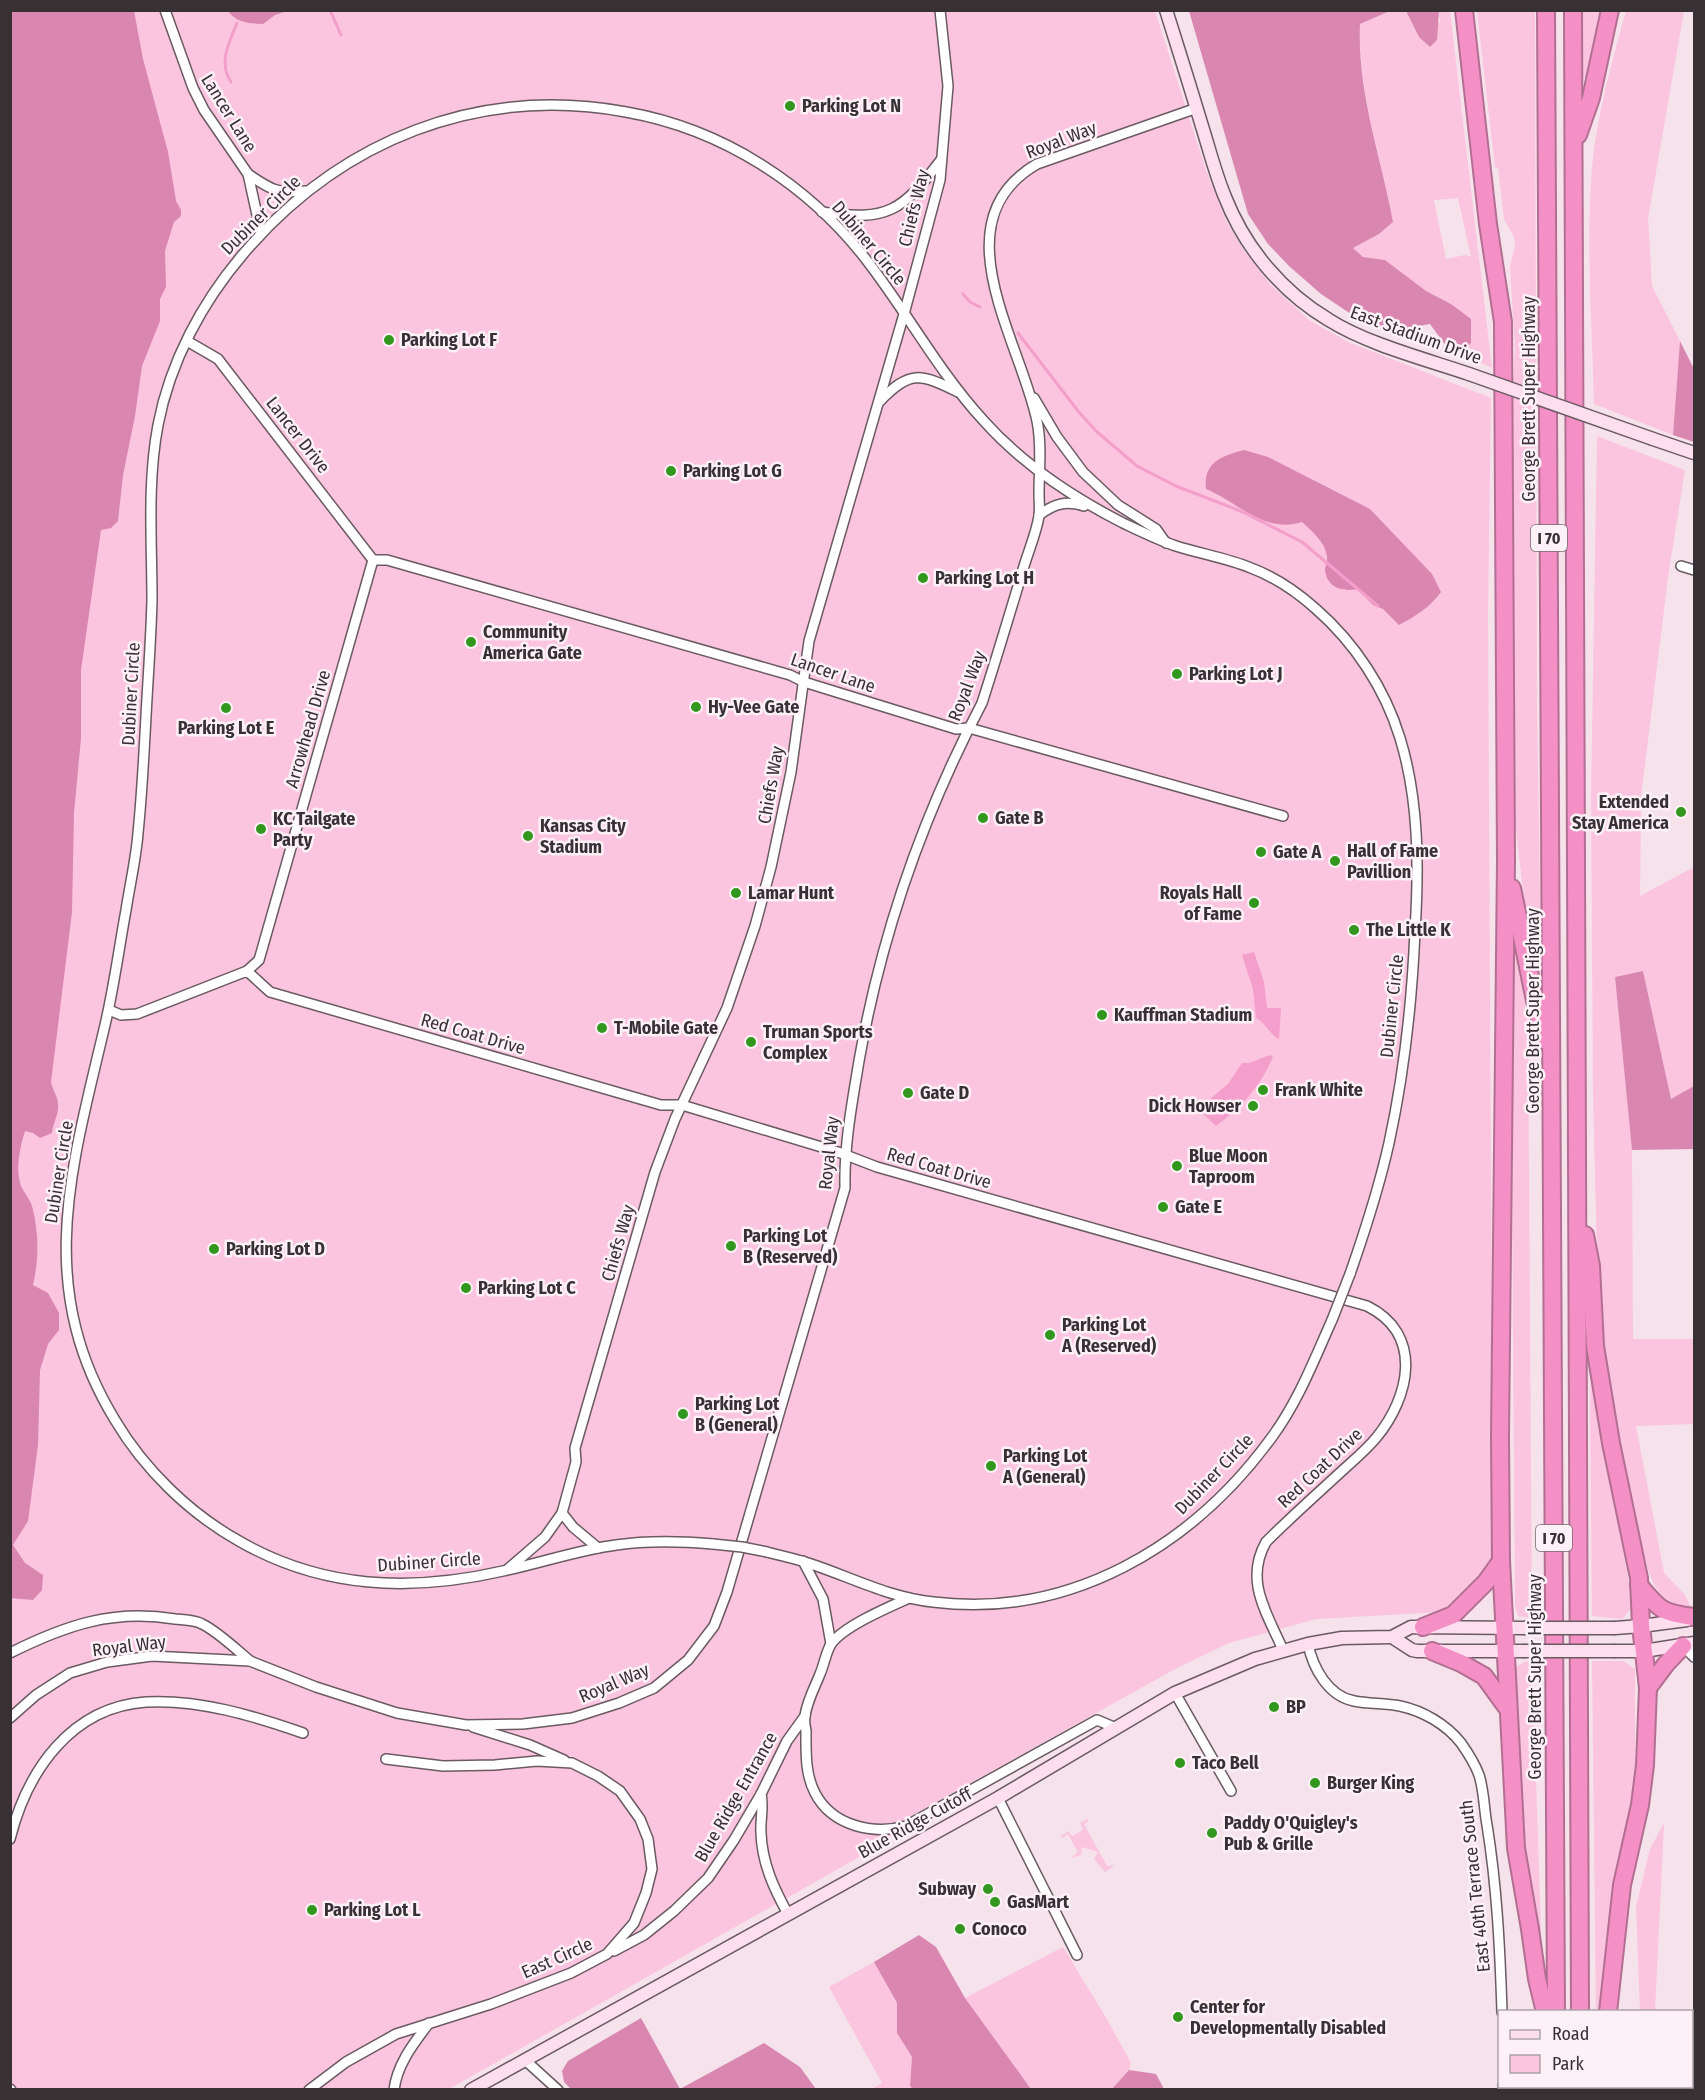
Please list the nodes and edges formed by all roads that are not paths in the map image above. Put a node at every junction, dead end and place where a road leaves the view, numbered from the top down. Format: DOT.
graph roads {
  1 [pos="165,10"];
  2 [pos="940,10"];
  3 [pos="1166,10"];
  4 [pos="1464,10"];
  5 [pos="1546,10"];
  6 [pos="1573,10"];
  7 [pos="1610,10"];
  8 [pos="1197,108"];
  9 [pos="1574,147"];
  10 [pos="943,158"];
  11 [pos="248,174"];
  12 [pos="306,190"];
  13 [pos="822,212"];
  14 [pos="261,233"];
  15 [pos="904,314"];
  16 [pos="187,341"];
  17 [pos="1027,385"];
  18 [pos="961,393"];
  19 [pos="878,404"];
  20 [pos="1695,453"];
  21 [pos="1039,472"];
  22 [pos="1098,510"];
  23 [pos="1039,515"];
  24 [pos="1166,543"];
  25 [pos="373,560"];
  26 [pos="1681,566"];
  27 [pos="1695,570"];
  28 [pos="804,682"];
  29 [pos="969,728"];
  30 [pos="1283,816"];
  31 [pos="1506,861"];
  32 [pos="246,970"];
  33 [pos="109,1010"];
  34 [pos="1552,1065"];
  35 [pos="682,1105"];
  36 [pos="846,1156"];
  37 [pos="1577,1189"];
  38 [pos="561,1513"];
  39 [pos="598,1548"];
  40 [pos="803,1561"];
  41 [pos="1501,1561"];
  42 [pos="506,1571"];
  43 [pos="1639,1585"];
  44 [pos="909,1598"];
  45 [pos="1695,1618"];
  46 [pos="1641,1626"];
  47 [pos="1423,1627"];
  48 [pos="1505,1627"];
  49 [pos="1392,1637"];
  50 [pos="831,1644"];
  51 [pos="1308,1644"];
  52 [pos="1691,1648"];
  53 [pos="1283,1650"];
  54 [pos="1506,1650"];
  55 [pos="1432,1652"];
  56 [pos="1644,1652"];
  57 [pos="10,1653"];
  58 [pos="250,1661"];
  59 [pos="1648,1688"];
  60 [pos="1175,1693"];
  61 [pos="1509,1710"];
  62 [pos="805,1716"];
  63 [pos="10,1718"];
  64 [pos="466,1725"];
  65 [pos="1116,1728"];
  66 [pos="303,1733"];
  67 [pos="386,1759"];
  68 [pos="572,1763"];
  69 [pos="1231,1791"];
  70 [pos="761,1794"];
  71 [pos="998,1798"];
  72 [pos="10,1839"];
  73 [pos="788,1914"];
  74 [pos="607,1954"];
  75 [pos="1077,1955"];
  76 [pos="1502,2010"];
  77 [pos="1545,2010"];
  78 [pos="1556,2010"];
  79 [pos="1580,2010"];
  80 [pos="1608,2010"];
  81 [pos="429,2023"];
  82 [pos="525,2060"];
  83 [pos="309,2090"];
  84 [pos="394,2090"];
  85 [pos="471,2090"];
  86 [pos="558,2090"];
  1 -- 11 [label="street, Lancer Lane"];
  2 -- 10 [label="street, Chiefs Way"];
  3 -- 8 [label="main road, East Stadium Drive"];
  4 -- 31 [label="highway"];
  5 -- 34 [label="highway, George Brett Super Highway / I 70"];
  6 -- 9 [label="highway, I 70"];
  7 -- 9 [label="highway"];
  8 -- 17 [label="street, Royal Way"];
  8 -- 20 [label="main road, East Stadium Drive, bridge"];
  9 -- 37 [label="highway, I 70"];
  10 -- 13 [label="street"];
  10 -- 15 [label="street, Chiefs Way"];
  11 -- 12 [label="street"];
  11 -- 14 [label="street, Lancer Lane"];
  12 -- 13 [label="street, Dubiner Circle"];
  12 -- 14 [label="street, Dubiner Circle"];
  13 -- 15 [label="street, Dubiner Circle"];
  14 -- 16 [label="street, Dubiner Circle"];
  15 -- 18 [label="street, Dubiner Circle"];
  15 -- 19 [label="street, Chiefs Way"];
  16 -- 25 [label="street, Lancer Drive"];
  16 -- 33 [label="street, Dubiner Circle"];
  17 -- 21 [label="street, Royal Way"];
  17 -- 24 [label="street"];
  18 -- 19 [label="street"];
  18 -- 21 [label="street, Dubiner Circle"];
  19 -- 28 [label="street, Chiefs Way"];
  21 -- 22 [label="street, Dubiner Circle"];
  21 -- 23 [label="street, Royal Way"];
  22 -- 23 [label="street"];
  22 -- 24 [label="street, Dubiner Circle"];
  23 -- 29 [label="street, Royal Way"];
  24 -- 44 [label="street, Dubiner Circle, bridge"];
  25 -- 28 [label="street, Lancer Lane"];
  25 -- 32 [label="street, Arrowhead Drive"];
  26 -- 27 [label="street"];
  28 -- 29 [label="street, Lancer Lane"];
  28 -- 35 [label="street, Chiefs Way"];
  29 -- 30 [label="street, Lancer Lane"];
  29 -- 36 [label="street, Royal Way"];
  31 -- 34 [label="highway"];
  31 -- 41 [label="highway"];
  32 -- 33 [label="street"];
  32 -- 35 [label="street, Red Coat Drive"];
  33 -- 42 [label="street, Dubiner Circle"];
  34 -- 78 [label="highway, George Brett Super Highway / I 70"];
  35 -- 36 [label="street, Red Coat Drive"];
  35 -- 38 [label="street, Chiefs Way"];
  36 -- 53 [label="street, Red Coat Drive"];
  36 -- 64 [label="street, Royal Way"];
  37 -- 43 [label="highway"];
  37 -- 79 [label="highway, I 70"];
  38 -- 39 [label="street"];
  38 -- 42 [label="street, Chiefs Way"];
  39 -- 40 [label="street, Dubiner Circle, bridge"];
  39 -- 42 [label="street, Dubiner Circle"];
  40 -- 44 [label="street, Dubiner Circle"];
  40 -- 50 [label="street"];
  41 -- 47 [label="highway"];
  41 -- 48 [label="highway"];
  43 -- 45 [label="highway"];
  43 -- 46 [label="highway"];
  44 -- 50 [label="street"];
  45 -- 46 [label="main road, Blue Ridge Cutoff"];
  46 -- 48 [label="main road, Blue Ridge Cutoff, bridge"];
  46 -- 56 [label="highway"];
  47 -- 48 [label="main road, Blue Ridge Cutoff"];
  47 -- 49 [label="main road, Blue Ridge Cutoff"];
  48 -- 54 [label="highway"];
  49 -- 51 [label="main road, Blue Ridge Cutoff"];
  49 -- 55 [label="main road, Blue Ridge Cutoff"];
  50 -- 62 [label="street"];
  51 -- 53 [label="main road, Blue Ridge Cutoff"];
  51 -- 76 [label="street, East 40th Terrace South"];
  52 -- 56 [label="main road, Blue Ridge Cutoff"];
  52 -- 59 [label="highway"];
  53 -- 60 [label="main road, Blue Ridge Cutoff"];
  54 -- 55 [label="main road, Blue Ridge Cutoff"];
  54 -- 56 [label="main road, Blue Ridge Cutoff, bridge"];
  54 -- 61 [label="highway"];
  55 -- 61 [label="highway"];
  56 -- 59 [label="highway"];
  57 -- 58 [label="street"];
  58 -- 63 [label="street, Royal Way"];
  58 -- 64 [label="street, Royal Way"];
  59 -- 80 [label="highway"];
  60 -- 65 [label="main road, Blue Ridge Cutoff"];
  60 -- 69 [label="street"];
  61 -- 77 [label="highway"];
  62 -- 65 [label="street"];
  62 -- 70 [label="street, Blue Ridge Entrance"];
  64 -- 68 [label="street, East Circle"];
  65 -- 71 [label="main road, Blue Ridge Cutoff"];
  66 -- 72 [label="street"];
  67 -- 68 [label="street, East Circle"];
  68 -- 74 [label="street, East Circle"];
  70 -- 73 [label="street"];
  70 -- 74 [label="street, Blue Ridge Entrance"];
  71 -- 73 [label="main road, Blue Ridge Cutoff"];
  71 -- 75 [label="street"];
  73 -- 82 [label="main road, Blue Ridge Cutoff"];
  74 -- 81 [label="street, East Circle"];
  81 -- 83 [label="street, East Circle"];
  81 -- 84 [label="street"];
  82 -- 85 [label="main road, Blue Ridge Cutoff"];
  82 -- 86 [label="street"];
}
